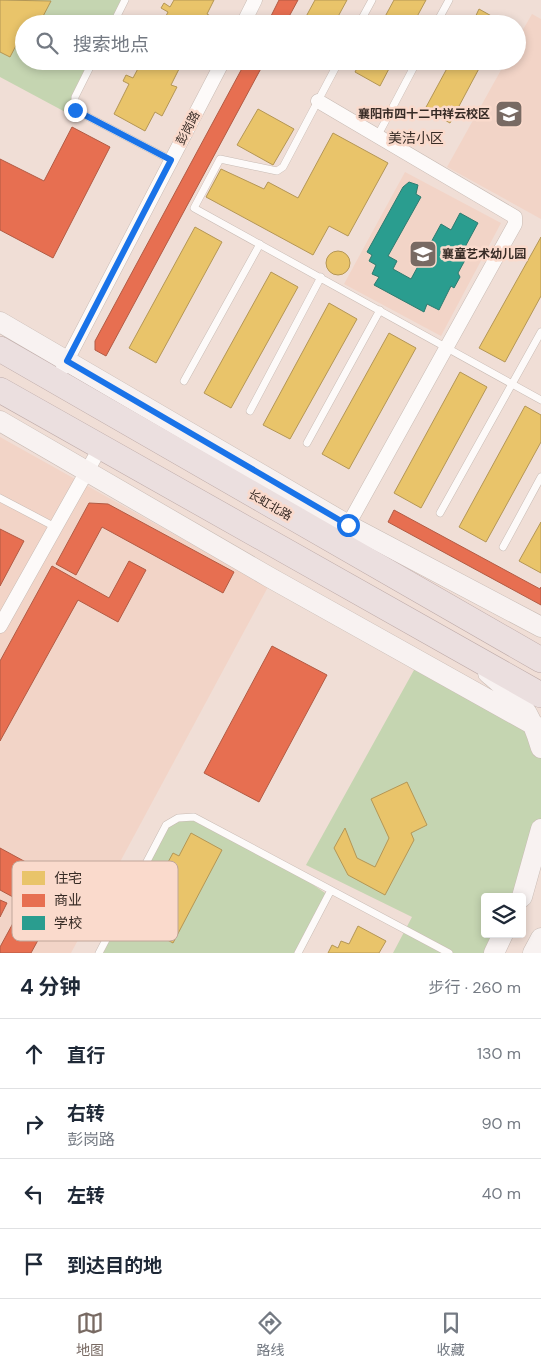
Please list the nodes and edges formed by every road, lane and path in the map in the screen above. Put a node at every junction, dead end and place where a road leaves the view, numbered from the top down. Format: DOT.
graph roads {
  1 [pos="125,0"];
  2 [pos="255,0"];
  3 [pos="372,0"];
  4 [pos="449,0"];
  5 [pos="118,15"];
  6 [pos="248,15"];
  7 [pos="364,15"];
  8 [pos="441,15"];
  9 [pos="89,70"];
  10 [pos="218,70"];
  11 [pos="334,70"];
  12 [pos="412,70"];
  13 [pos="318,101"];
  14 [pos="378,136"];
  15 [pos="171,160"];
  16 [pos="260,244"];
  17 [pos="321,278"];
  18 [pos="380,310"];
  19 [pos="0,322"];
  20 [pos="541,332"];
  21 [pos="447,346"];
  22 [pos="0,349"];
  23 [pos="62,371"];
  24 [pos="184,381"];
  25 [pos="512,384"];
  26 [pos="0,390"];
  27 [pos="541,400"];
  28 [pos="250,411"];
  29 [pos="0,421"];
  30 [pos="307,444"];
  31 [pos="100,448"];
  32 [pos="88,472"];
  33 [pos="541,477"];
  34 [pos="0,498"];
  35 [pos="440,513"];
  36 [pos="348,525"];
  37 [pos="57,528"];
  38 [pos="503,547"];
  39 [pos="0,626"];
  40 [pos="541,627"];
  41 [pos="466,653"];
  42 [pos="541,660"];
  43 [pos="541,695"];
  44 [pos="538,727"];
  45 [pos="541,748"];
  46 [pos="541,829"];
  47 [pos="147,861"];
  48 [pos="541,863"];
  49 [pos="331,890"];
  50 [pos="523,893"];
  51 [pos="525,893"];
  52 [pos="502,938"];
  53 [pos="541,938"];
  54 [pos="105,941"];
  55 [pos="99,953"];
  56 [pos="298,953"];
  57 [pos="449,953"];
  58 [pos="494,953"];
  59 [pos="533,953"];
  1 -- 5 [label="lane"];
  2 -- 6 [label="street"];
  3 -- 7 [label="lane"];
  4 -- 8 [label="lane"];
  9 -- 15 [label="lane"];
  10 -- 15 [label="street, 彭岗路"];
  11 -- 13 [label="lane"];
  12 -- 14 [label="lane"];
  13 -- 14 [label="street"];
  13 -- 16 [label="lane"];
  14 -- 21 [label="street"];
  15 -- 23 [label="street, 彭岗路"];
  16 -- 17 [label="lane"];
  16 -- 24 [label="lane"];
  17 -- 18 [label="lane"];
  17 -- 28 [label="lane"];
  18 -- 21 [label="lane"];
  18 -- 30 [label="lane"];
  19 -- 23 [label="street"];
  20 -- 25 [label="lane"];
  21 -- 25 [label="lane"];
  21 -- 36 [label="street"];
  22 -- 23 [label="highway, 长虹北路"];
  23 -- 36 [label="street"];
  23 -- 42 [label="highway, 长虹北路"];
  25 -- 27 [label="lane"];
  25 -- 35 [label="lane"];
  26 -- 31 [label="highway"];
  29 -- 32 [label="street"];
  31 -- 32 [label="street"];
  31 -- 41 [label="highway"];
  32 -- 37 [label="street"];
  32 -- 44 [label="street"];
  33 -- 38 [label="lane"];
  34 -- 37 [label="lane"];
  36 -- 40 [label="street"];
  37 -- 39 [label="street"];
  41 -- 43 [label="highway"];
  41 -- 44 [label="street"];
  44 -- 45 [label="street"];
  46 -- 50 [label="street"];
  47 -- 49 [label="lane"];
  48 -- 51 [label="street"];
  49 -- 56 [label="lane"];
  49 -- 57 [label="lane"];
  52 -- 58 [label="street"];
  53 -- 59 [label="street"];
  54 -- 55 [label="lane"];
}
